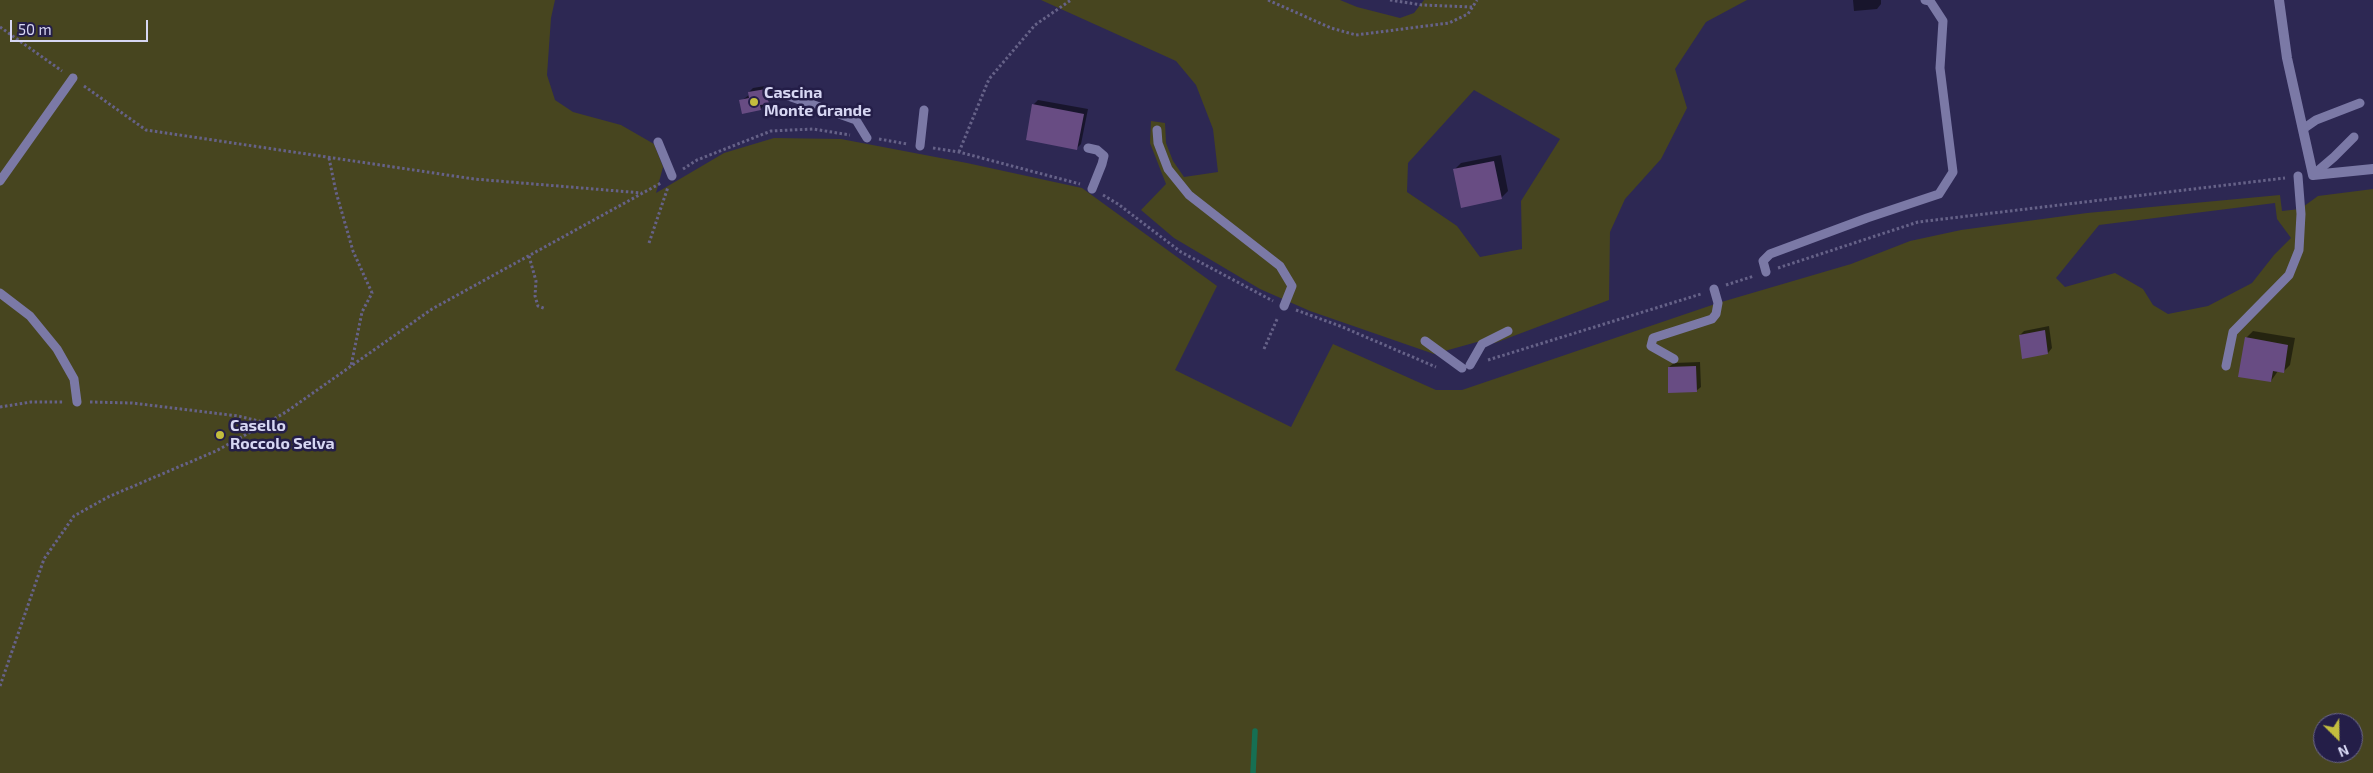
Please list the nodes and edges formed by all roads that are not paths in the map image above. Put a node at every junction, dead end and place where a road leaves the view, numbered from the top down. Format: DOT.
graph roads {
  1 [pos="1925,0"];
  2 [pos="2279,0"];
  3 [pos="73,78"];
  4 [pos="780,93"];
  5 [pos="2360,103"];
  6 [pos="924,110"];
  7 [pos="2303,129"];
  8 [pos="1157,130"];
  9 [pos="2354,137"];
  10 [pos="867,138"];
  11 [pos="658,142"];
  12 [pos="920,146"];
  13 [pos="1088,148"];
  14 [pos="2373,169"];
  15 [pos="2313,175"];
  16 [pos="672,176"];
  17 [pos="2298,176"];
  18 [pos="0,180"];
  19 [pos="1092,189"];
  20 [pos="1766,272"];
  21 [pos="1714,289"];
  22 [pos="0,293"];
  23 [pos="1284,306"];
  24 [pos="1508,331"];
  25 [pos="1425,341"];
  26 [pos="1674,359"];
  27 [pos="2226,366"];
  28 [pos="77,402"];
  1 -- 20 [label="lane"];
  2 -- 7 [label="street"];
  3 -- 18 [label="lane"];
  4 -- 10 [label="lane"];
  5 -- 7 [label="lane"];
  6 -- 12 [label="lane"];
  7 -- 15 [label="street"];
  8 -- 23 [label="lane"];
  9 -- 15 [label="lane"];
  11 -- 16 [label="lane"];
  13 -- 19 [label="lane"];
  14 -- 15 [label="street"];
  17 -- 27 [label="lane"];
  21 -- 26 [label="lane"];
  22 -- 28 [label="lane"];
  24 -- 25 [label="lane"];
}
